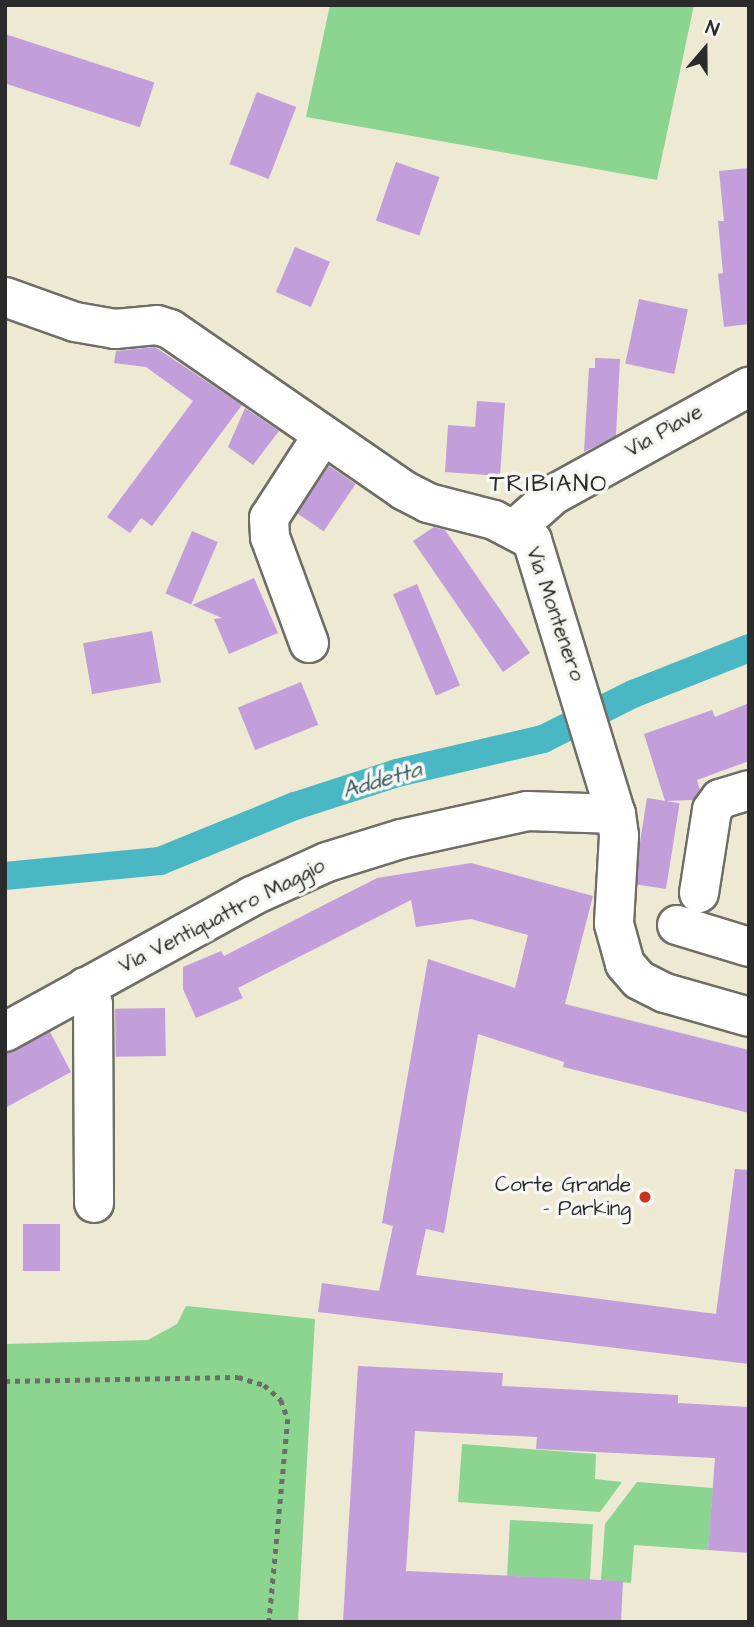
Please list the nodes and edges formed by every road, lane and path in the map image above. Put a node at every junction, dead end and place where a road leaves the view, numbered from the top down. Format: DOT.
graph roads {
  1 [pos="5,297"];
  2 [pos="749,387"];
  3 [pos="323,435"];
  4 [pos="515,529"];
  5 [pos="309,643"];
  6 [pos="749,790"];
  7 [pos="616,814"];
  8 [pos="699,893"];
  9 [pos="677,925"];
  10 [pos="749,947"];
  11 [pos="85,987"];
  12 [pos="749,1017"];
  13 [pos="5,1032"];
  14 [pos="94,1203"];
  15 [pos="5,1381"];
  16 [pos="269,1622"];
  1 -- 3 [label="street, Via Montenero"];
  2 -- 4 [label="street, Via Piave"];
  3 -- 4 [label="street, Via Montenero"];
  3 -- 5 [label="street"];
  4 -- 7 [label="street, Via Montenero"];
  6 -- 8 [label="street"];
  7 -- 11 [label="street, Via Ventiquattro Maggio"];
  7 -- 12 [label="street, Via Montenero"];
  9 -- 10 [label="street"];
  11 -- 13 [label="street, Via Ventiquattro Maggio"];
  11 -- 14 [label="street"];
  15 -- 16 [label="path"];
}
